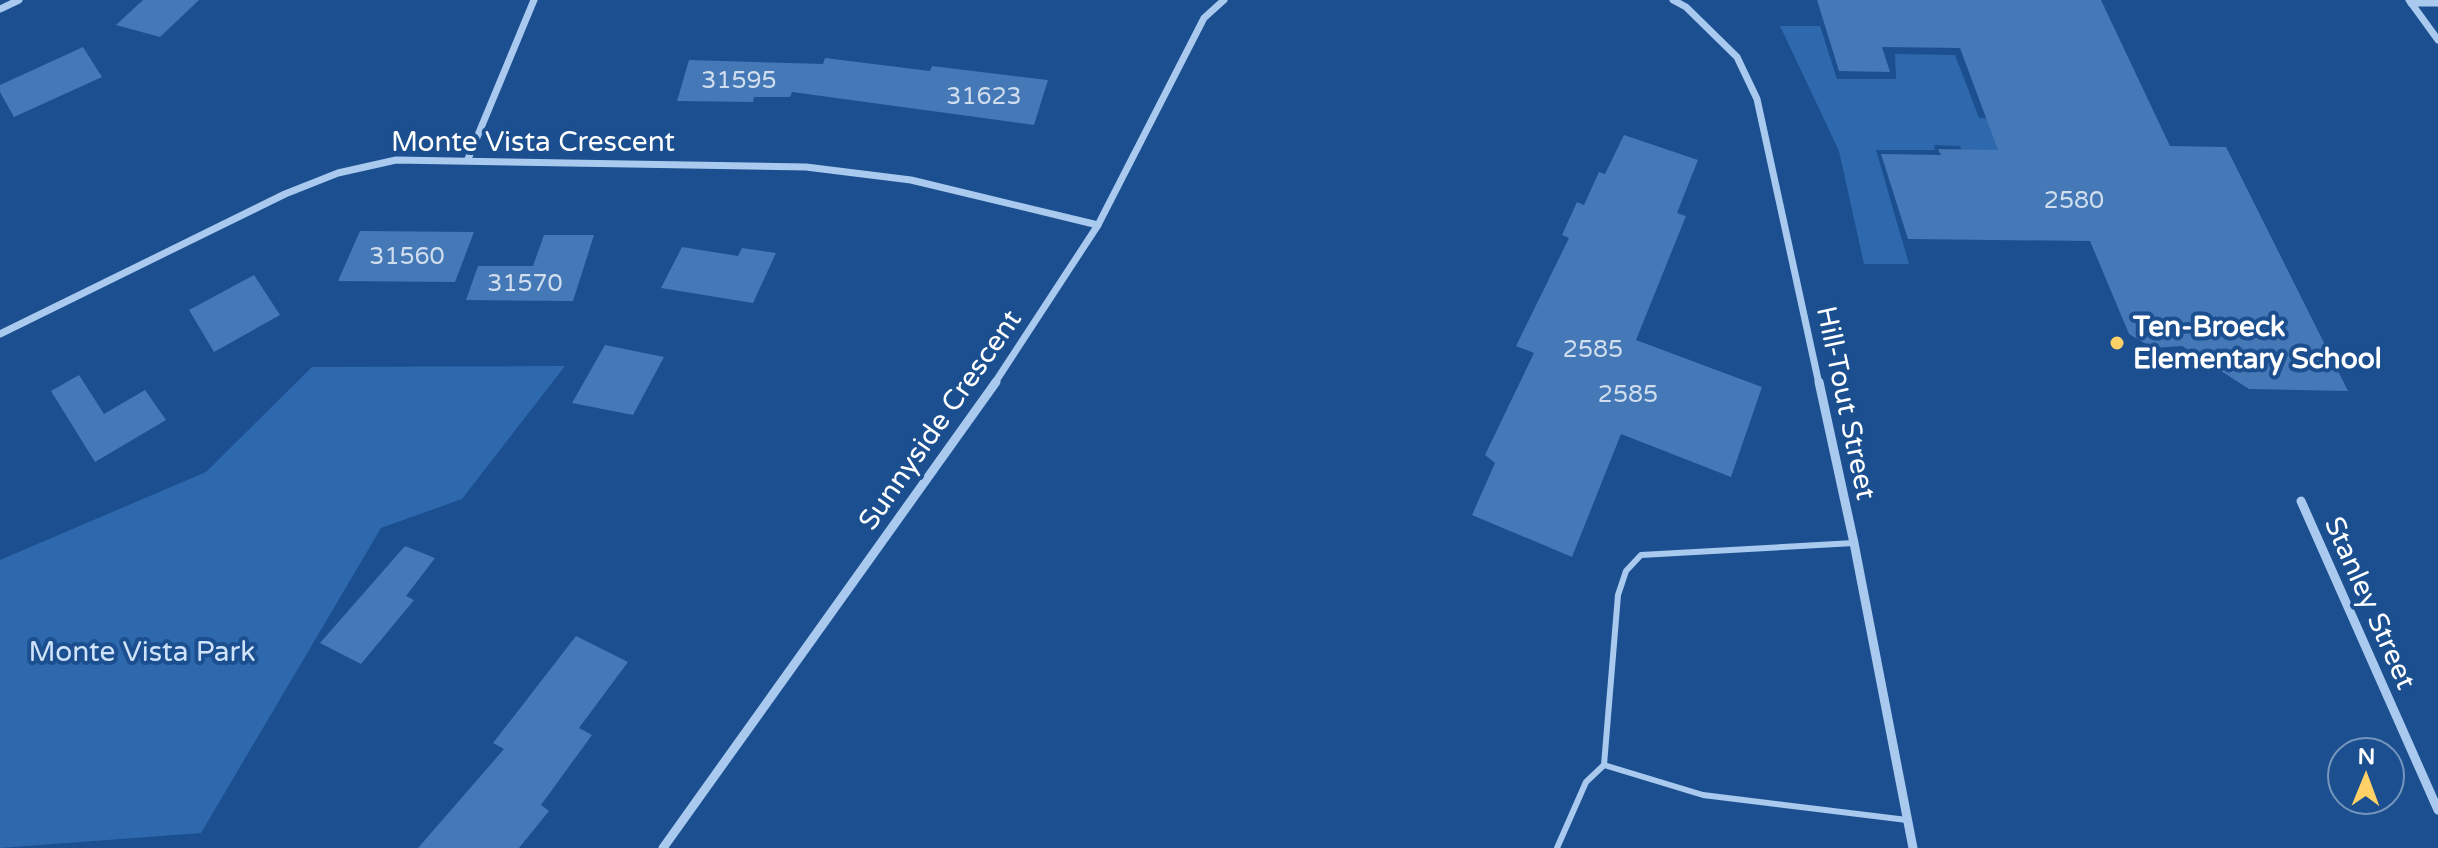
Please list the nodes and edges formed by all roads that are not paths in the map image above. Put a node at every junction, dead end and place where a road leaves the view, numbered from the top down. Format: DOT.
graph roads {
  1 [pos="19,0"];
  2 [pos="534,0"];
  3 [pos="1224,0"];
  4 [pos="1673,0"];
  5 [pos="2410,1"];
  6 [pos="2438,3"];
  7 [pos="0,9"];
  8 [pos="2438,40"];
  9 [pos="468,159"];
  10 [pos="1098,225"];
  11 [pos="0,334"];
  12 [pos="2301,501"];
  13 [pos="1854,543"];
  14 [pos="1604,765"];
  15 [pos="2438,810"];
  16 [pos="1907,820"];
  17 [pos="663,848"];
  18 [pos="1557,848"];
  19 [pos="1913,848"];
  1 -- 7 [label="street"];
  2 -- 9 [label="street"];
  3 -- 10 [label="street, Sunnyside Crescent"];
  4 -- 13 [label="street, Hill-Tout Street"];
  5 -- 6 [label="street"];
  5 -- 8 [label="street"];
  9 -- 10 [label="street, Monte Vista Crescent"];
  9 -- 11 [label="street, Monte Vista Crescent"];
  10 -- 17 [label="street, Sunnyside Crescent"];
  12 -- 15 [label="street, Stanley Street"];
  13 -- 14 [label="lane"];
  13 -- 16 [label="street, Hill-Tout Street"];
  14 -- 16 [label="lane"];
  14 -- 18 [label="lane"];
  16 -- 19 [label="street, Hill-Tout Street"];
}
